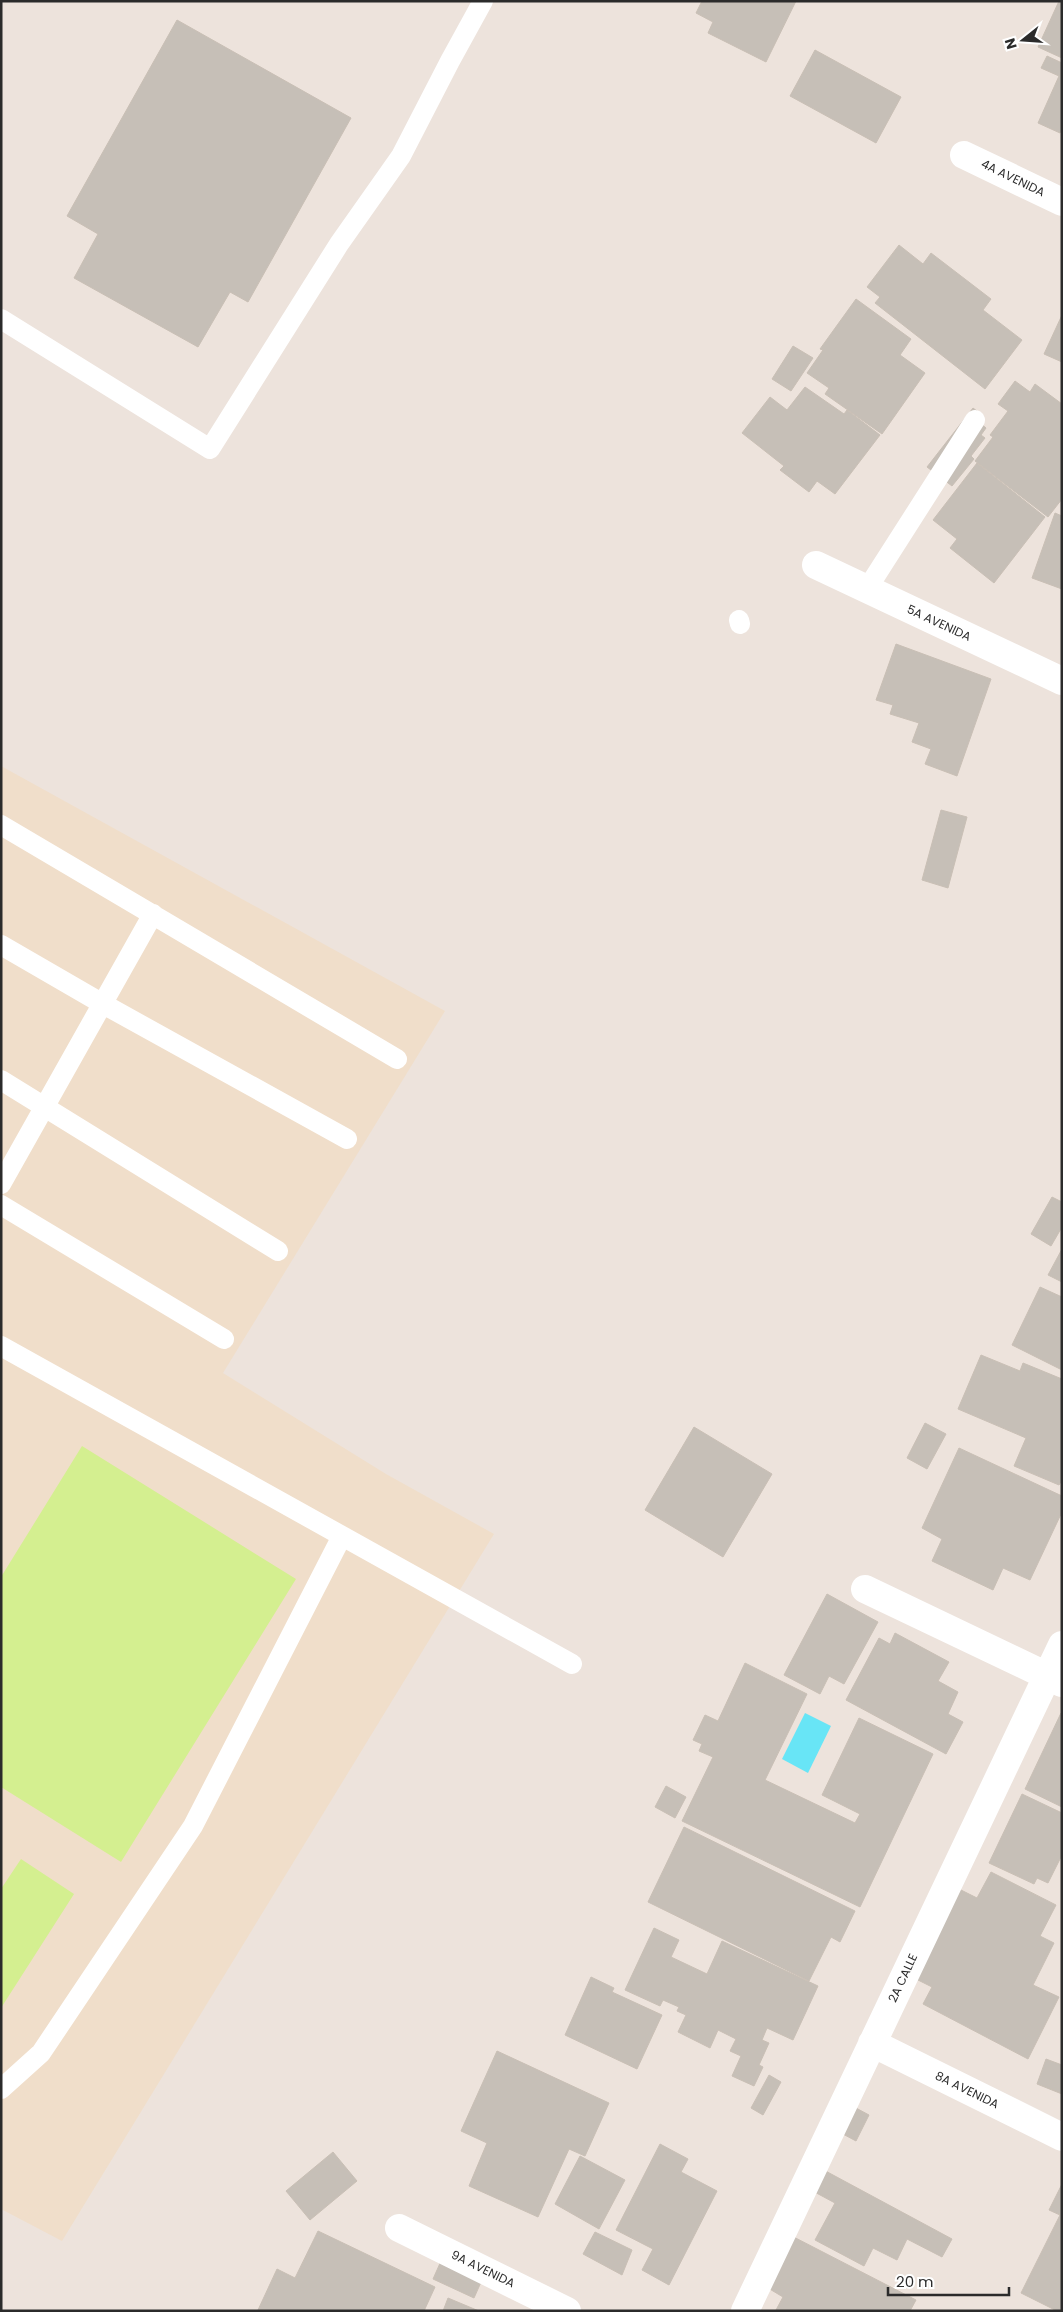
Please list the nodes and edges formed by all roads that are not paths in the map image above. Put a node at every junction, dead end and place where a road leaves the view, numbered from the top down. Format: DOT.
graph roads {
  1 [pos="483,1"];
  2 [pos="964,155"];
  3 [pos="1062,202"];
  4 [pos="1,319"];
  5 [pos="976,420"];
  6 [pos="816,565"];
  7 [pos="867,589"];
  8 [pos="1062,681"];
  9 [pos="1,825"];
  10 [pos="153,914"];
  11 [pos="1,945"];
  12 [pos="103,1004"];
  13 [pos="397,1059"];
  14 [pos="1,1080"];
  15 [pos="44,1106"];
  16 [pos="347,1139"];
  17 [pos="1,1184"];
  18 [pos="1,1205"];
  19 [pos="278,1251"];
  20 [pos="224,1339"];
  21 [pos="1,1346"];
  22 [pos="342,1536"];
  23 [pos="865,1589"];
  24 [pos="1062,1645"];
  25 [pos="572,1664"];
  26 [pos="1054,1680"];
  27 [pos="872,2044"];
  28 [pos="1,2089"];
  29 [pos="1062,2137"];
  30 [pos="399,2228"];
  31 [pos="567,2311"];
  32 [pos="745,2311"];
  1 -- 4 [label="lane"];
  2 -- 3 [label="street, 4A AVENIDA"];
  5 -- 7 [label="lane"];
  6 -- 7 [label="street, 5A AVENIDA"];
  7 -- 8 [label="street, 5A AVENIDA"];
  9 -- 10 [label="lane"];
  10 -- 12 [label="lane"];
  10 -- 13 [label="lane"];
  11 -- 12 [label="lane"];
  12 -- 15 [label="lane"];
  12 -- 16 [label="lane"];
  14 -- 15 [label="lane"];
  15 -- 17 [label="lane"];
  15 -- 19 [label="lane"];
  18 -- 20 [label="lane"];
  21 -- 22 [label="lane"];
  22 -- 25 [label="lane"];
  22 -- 28 [label="lane"];
  23 -- 26 [label="street"];
  24 -- 26 [label="street, 2A CALLE"];
  26 -- 27 [label="street, 2A CALLE"];
  27 -- 29 [label="street, 8A AVENIDA"];
  27 -- 32 [label="street, 2A CALLE"];
  30 -- 31 [label="street, 9A AVENIDA"];
}
